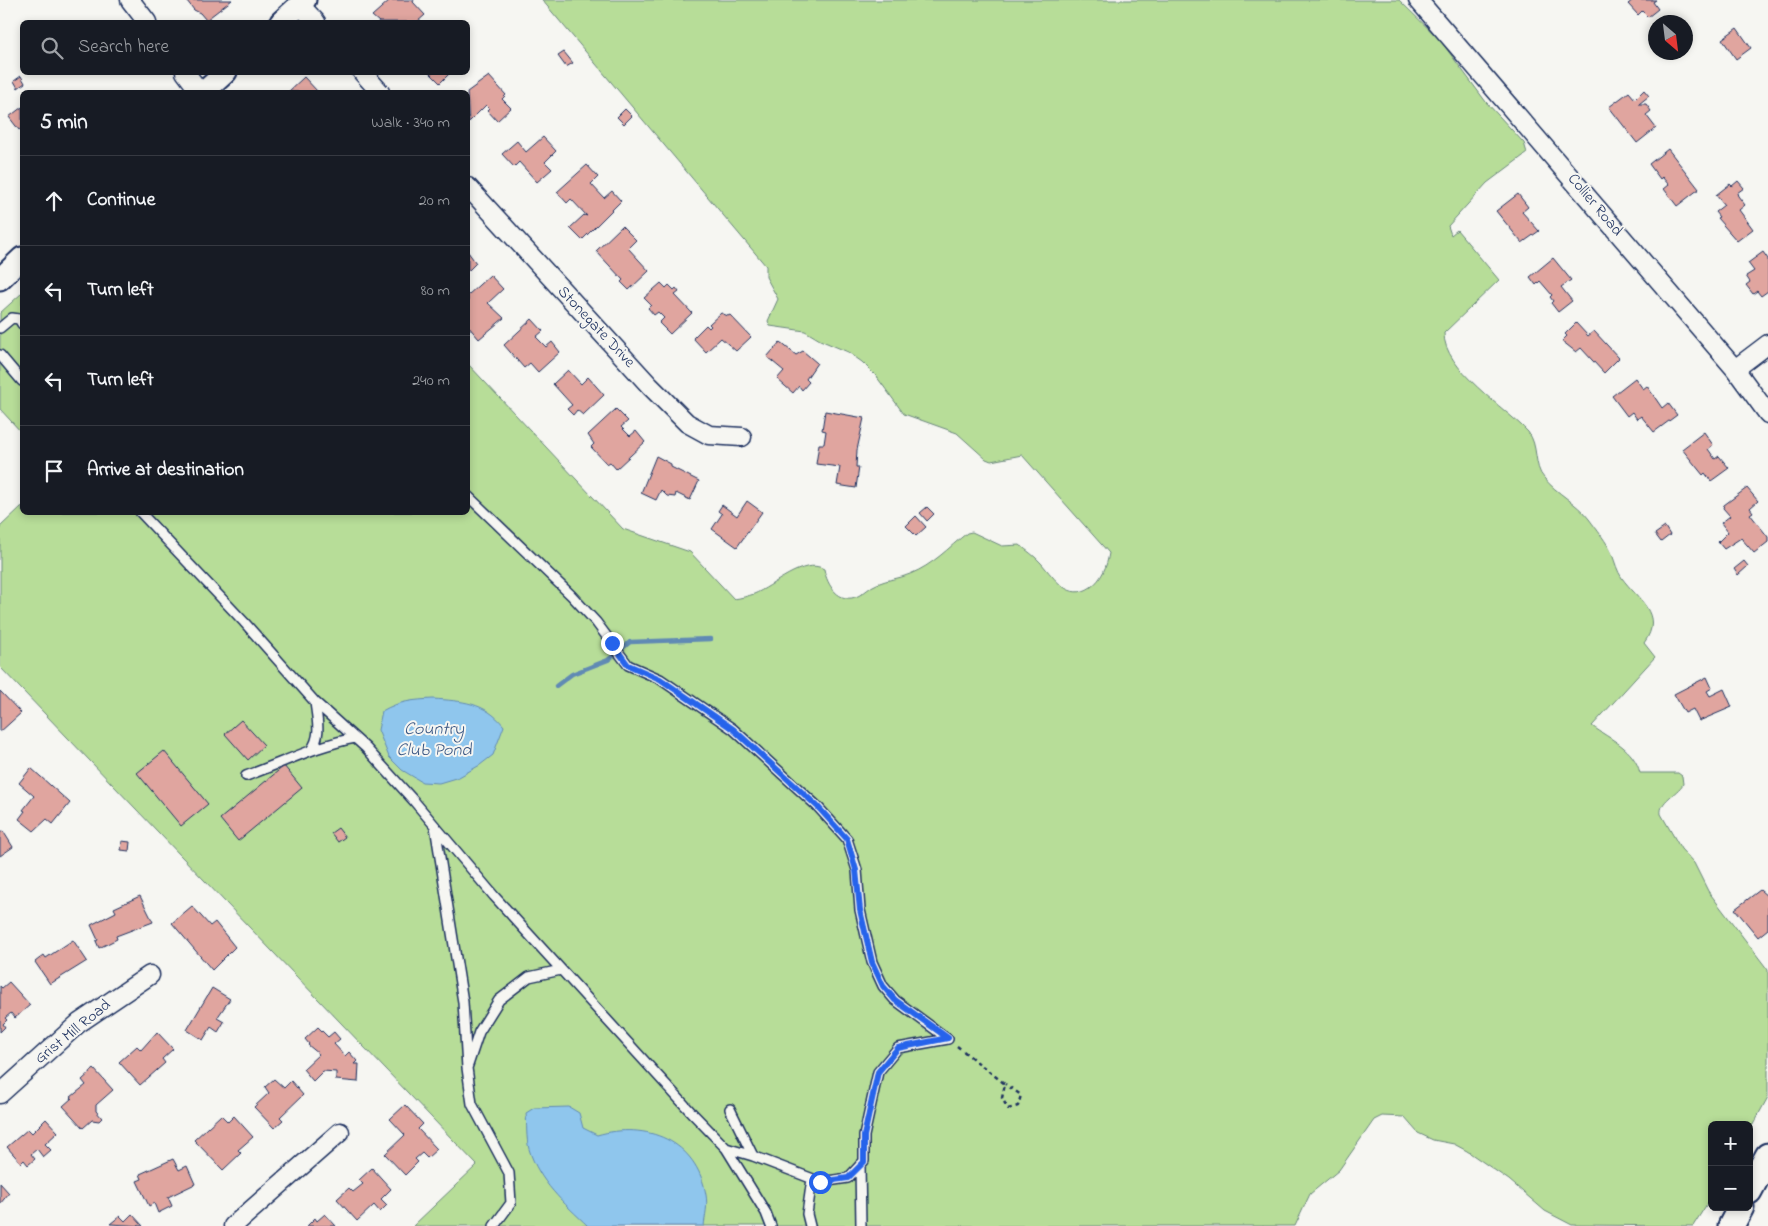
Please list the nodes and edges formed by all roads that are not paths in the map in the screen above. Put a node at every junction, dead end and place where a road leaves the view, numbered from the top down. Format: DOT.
graph roads {
  1 [pos="130,0"];
  2 [pos="1418,0"];
  3 [pos="302,2"];
  4 [pos="145,20"];
  5 [pos="282,20"];
  6 [pos="315,20"];
  7 [pos="187,75"];
  8 [pos="223,75"];
  9 [pos="365,75"];
  10 [pos="198,90"];
  11 [pos="206,90"];
  12 [pos="378,90"];
  13 [pos="470,189"];
  14 [pos="20,321"];
  15 [pos="0,328"];
  16 [pos="1768,344"];
  17 [pos="0,355"];
  18 [pos="1735,369"];
  19 [pos="20,379"];
  20 [pos="1768,414"];
  21 [pos="742,437"];
  22 [pos="470,498"];
  23 [pos="143,515"];
  24 [pos="315,702"];
  25 [pos="355,738"];
  26 [pos="310,753"];
  27 [pos="246,776"];
  28 [pos="435,826"];
  29 [pos="561,970"];
  30 [pos="150,975"];
  31 [pos="467,1068"];
  32 [pos="0,1094"];
  33 [pos="730,1109"];
  34 [pos="340,1132"];
  35 [pos="726,1148"];
  36 [pos="752,1156"];
  37 [pos="1768,1156"];
  38 [pos="860,1165"];
  39 [pos="812,1179"];
  40 [pos="1753,1184"];
  41 [pos="1739,1211"];
  42 [pos="233,1226"];
  43 [pos="494,1226"];
  44 [pos="771,1226"];
  45 [pos="810,1226"];
  46 [pos="862,1226"];
  47 [pos="1731,1226"];
  1 -- 4 [label="street"];
  2 -- 18 [label="street, Collier Road"];
  3 -- 5 [label="street"];
  3 -- 6 [label="street"];
  7 -- 10 [label="street"];
  8 -- 11 [label="street"];
  9 -- 12 [label="street"];
  13 -- 21 [label="street, Stonegate Drive"];
  14 -- 15 [label="lane"];
  16 -- 18 [label="street"];
  17 -- 19 [label="lane"];
  18 -- 20 [label="street, Collier Road"];
  22 -- 38 [label="lane"];
  23 -- 24 [label="lane"];
  24 -- 25 [label="lane"];
  24 -- 26 [label="lane"];
  25 -- 26 [label="lane"];
  25 -- 28 [label="lane"];
  26 -- 27 [label="lane"];
  28 -- 29 [label="lane"];
  28 -- 31 [label="lane"];
  29 -- 31 [label="lane"];
  29 -- 35 [label="lane"];
  30 -- 32 [label="street, Grist Mill Road"];
  31 -- 43 [label="lane"];
  33 -- 36 [label="lane"];
  34 -- 42 [label="street"];
  35 -- 36 [label="lane"];
  35 -- 44 [label="lane"];
  36 -- 39 [label="lane"];
  37 -- 40 [label="main road"];
  38 -- 39 [label="lane"];
  38 -- 46 [label="lane"];
  39 -- 45 [label="lane"];
  41 -- 47 [label="main road"];
}
